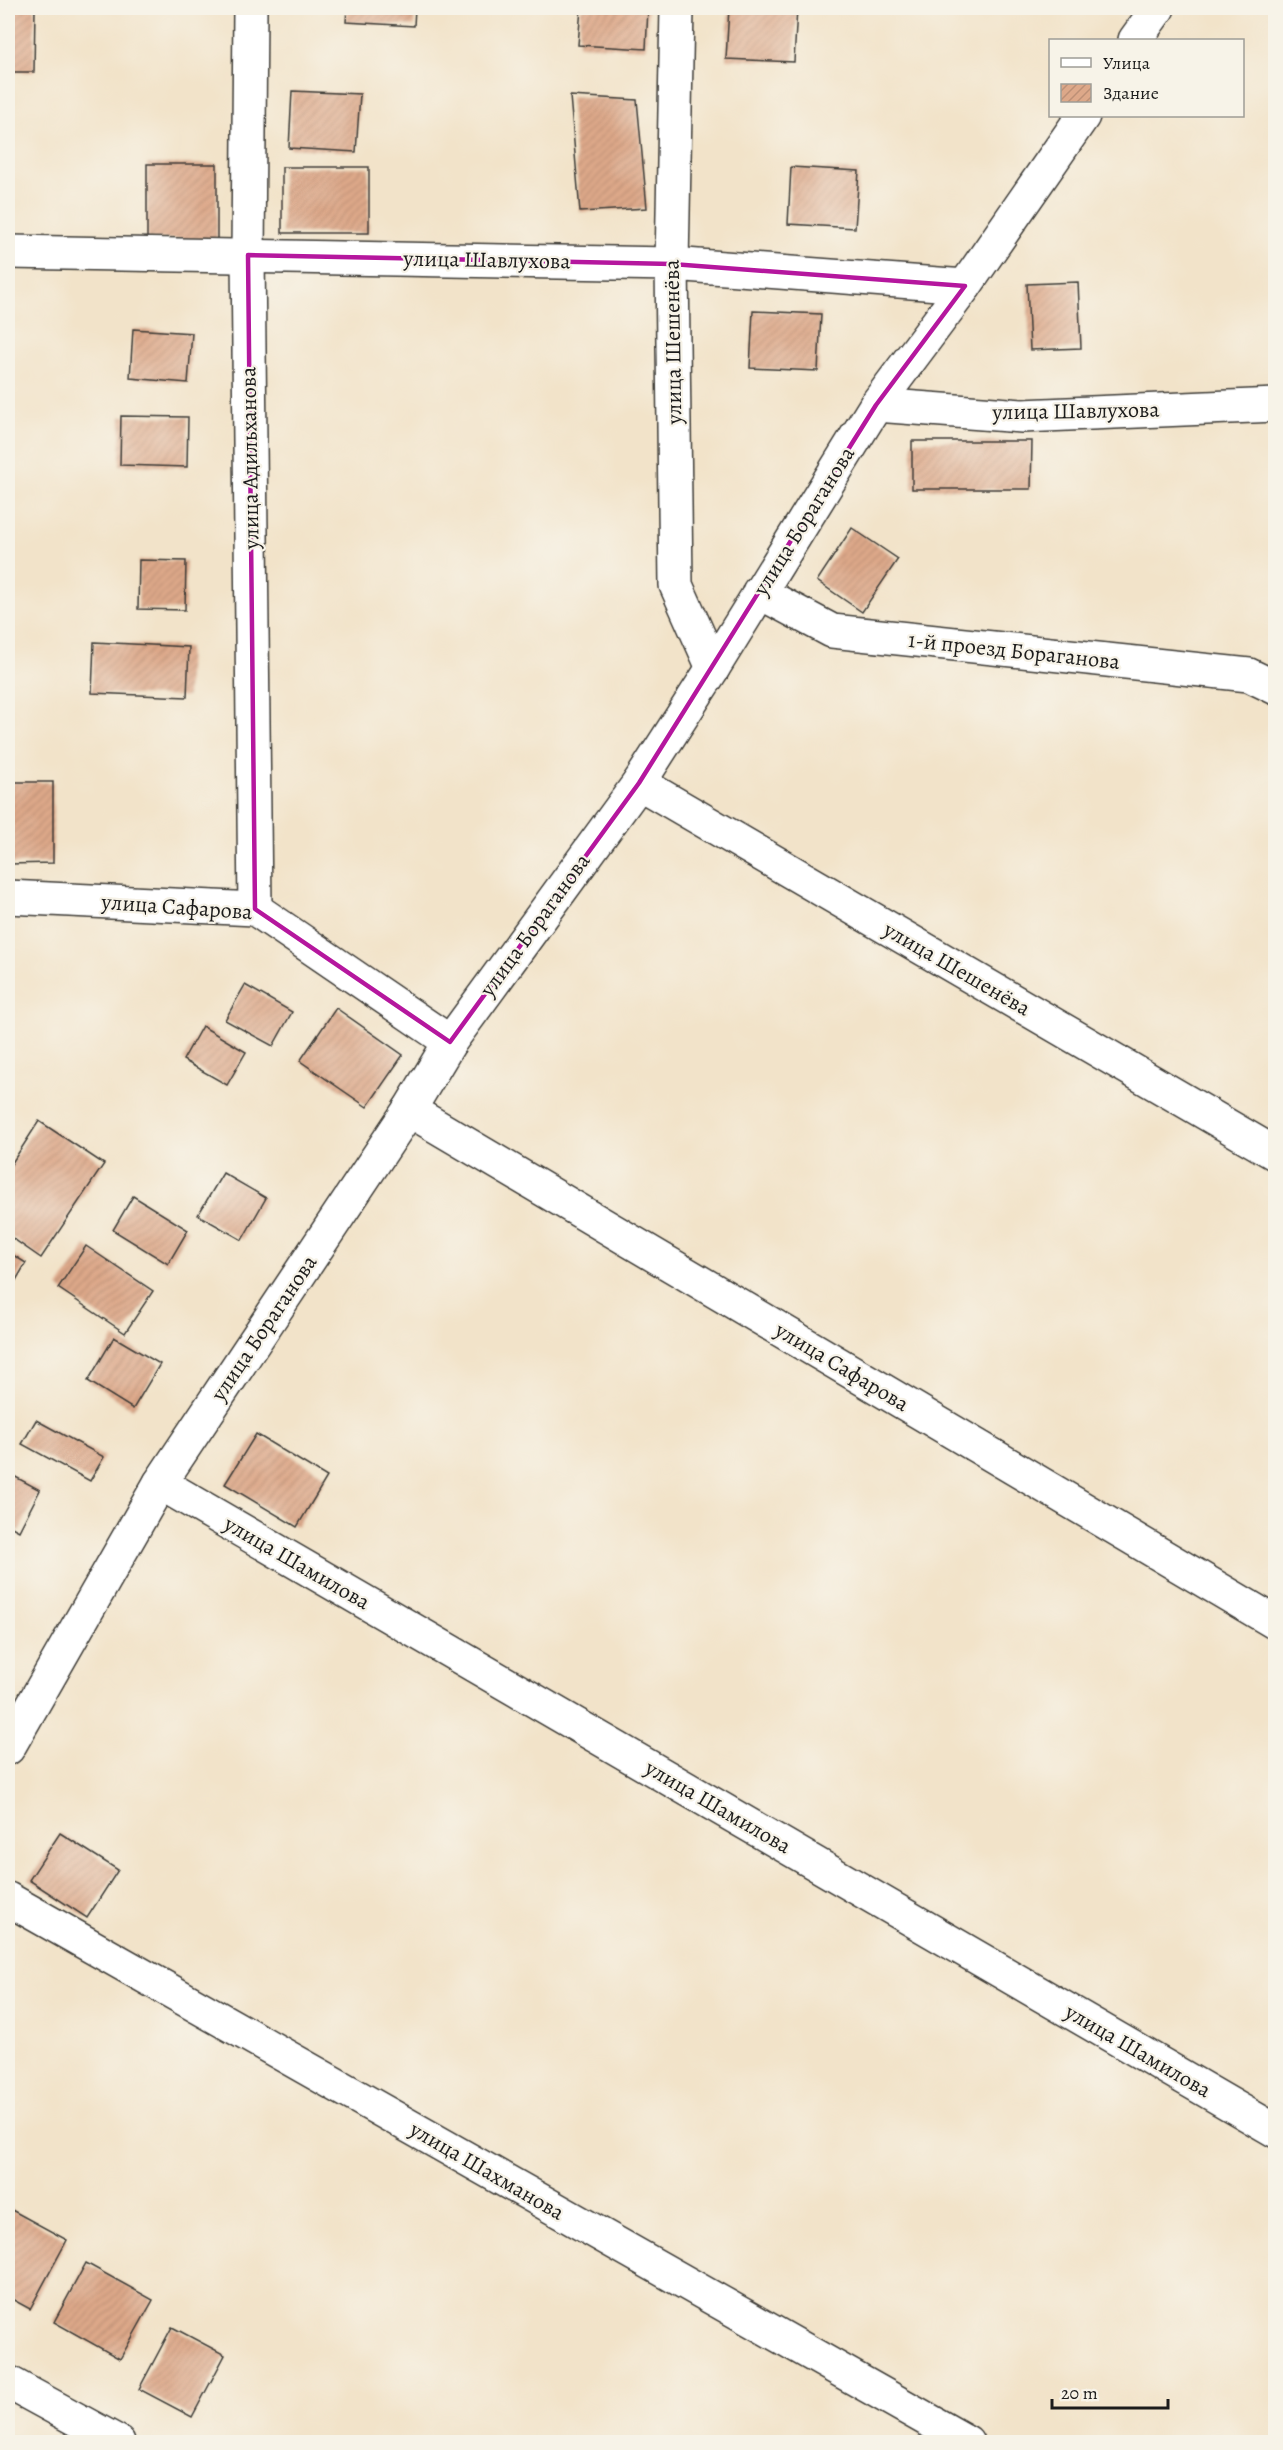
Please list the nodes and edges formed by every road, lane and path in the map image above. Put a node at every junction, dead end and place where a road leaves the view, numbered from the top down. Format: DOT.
graph roads {
  1 [pos="250,8"];
  2 [pos="677,8"];
  3 [pos="1158,8"];
  4 [pos="1136,39"];
  5 [pos="1082,117"];
  6 [pos="8,252"];
  7 [pos="248,255"];
  8 [pos="672,264"];
  9 [pos="965,286"];
  10 [pos="876,405"];
  11 [pos="1275,405"];
  12 [pos="759,592"];
  13 [pos="713,668"];
  14 [pos="1275,688"];
  15 [pos="639,783"];
  16 [pos="8,897"];
  17 [pos="255,909"];
  18 [pos="450,1042"];
  19 [pos="409,1110"];
  20 [pos="1275,1154"];
  21 [pos="160,1483"];
  22 [pos="1275,1623"];
  23 [pos="8,1748"];
  24 [pos="8,1899"];
  25 [pos="1275,2131"];
  26 [pos="8,2382"];
  27 [pos="118,2442"];
  28 [pos="967,2442"];
  1 -- 7 [label="street, улица Адильханова"];
  2 -- 8 [label="street, улица Шешенёва"];
  3 -- 4 [label="street"];
  5 -- 9 [label="street, улица Бораганова"];
  6 -- 7 [label="street, улица Шавлухова"];
  7 -- 8 [label="street, улица Шавлухова"];
  7 -- 17 [label="street, улица Адильханова"];
  8 -- 9 [label="street, улица Шавлухова"];
  8 -- 13 [label="street, улица Шешенёва"];
  9 -- 10 [label="street, улица Бораганова"];
  10 -- 11 [label="street, улица Шавлухова"];
  10 -- 12 [label="street, улица Бораганова"];
  12 -- 13 [label="street, улица Бораганова"];
  12 -- 14 [label="street, 1-й проезд Бораганова"];
  13 -- 15 [label="street, улица Бораганова"];
  15 -- 18 [label="street, улица Бораганова"];
  15 -- 20 [label="street, улица Шешенёва"];
  16 -- 17 [label="street, улица Сафарова"];
  17 -- 18 [label="street, улица Сафарова"];
  18 -- 19 [label="street, улица Бораганова"];
  19 -- 21 [label="street, улица Бораганова"];
  19 -- 22 [label="street, улица Сафарова"];
  21 -- 23 [label="street, улица Бораганова"];
  21 -- 25 [label="street, улица Шамилова"];
  24 -- 28 [label="street, улица Шахманова"];
  26 -- 27 [label="street"];
}
